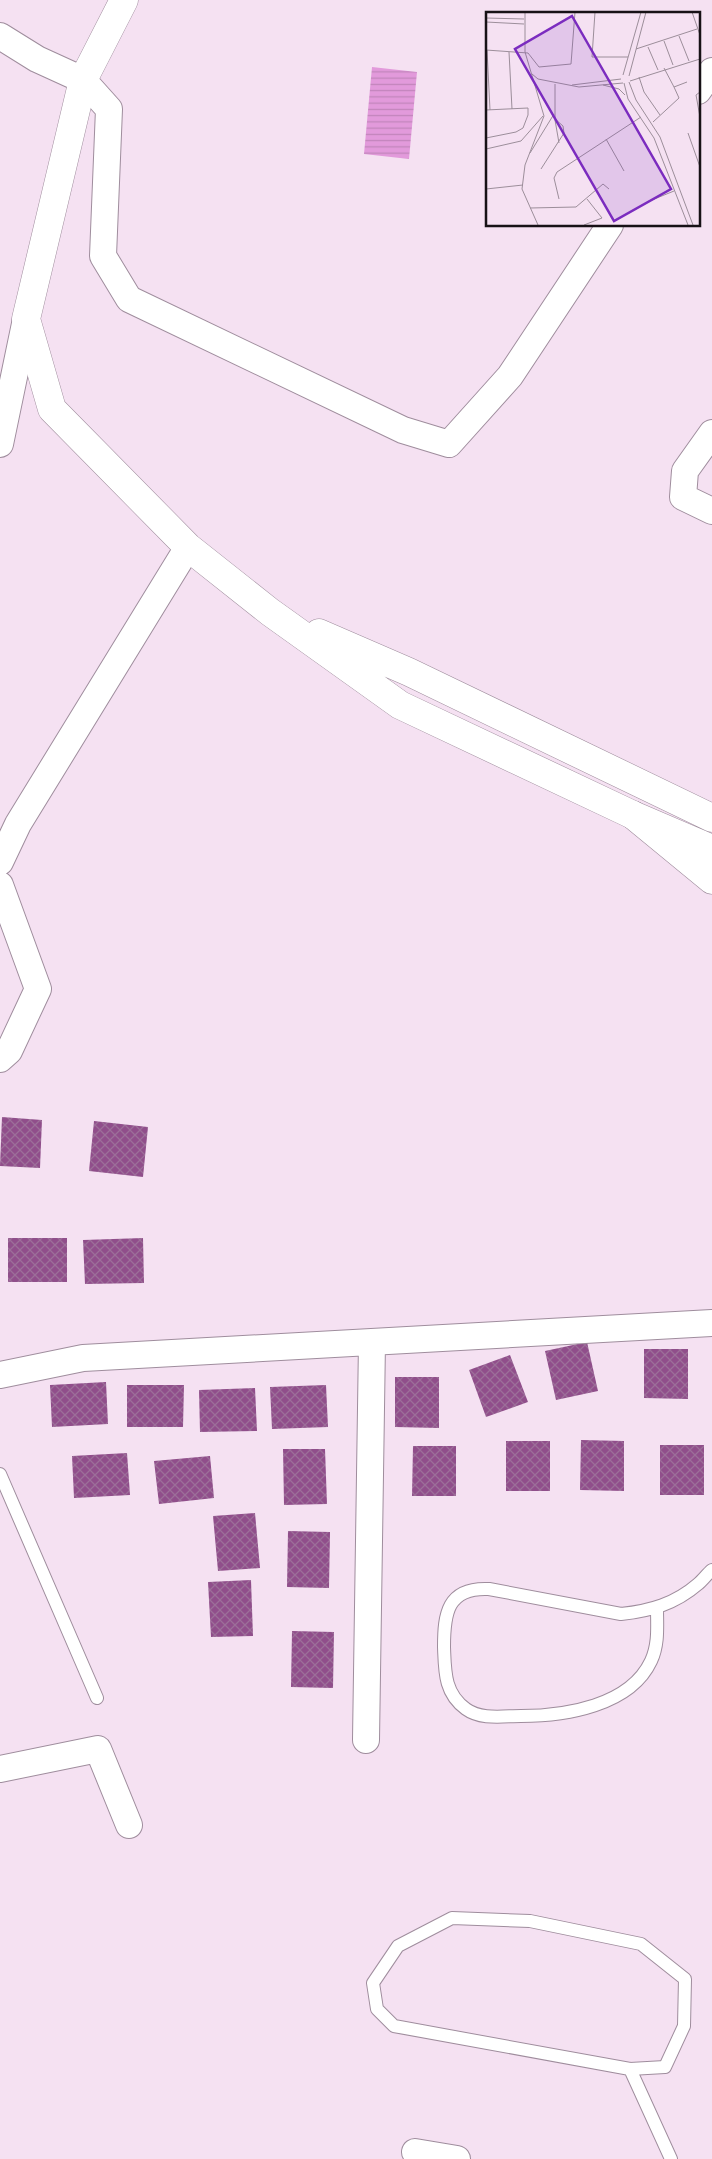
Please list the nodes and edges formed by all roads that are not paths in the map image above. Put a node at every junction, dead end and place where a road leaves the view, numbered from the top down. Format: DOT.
graph roads {
  1 [pos="124,0"];
  2 [pos="0,36"];
  3 [pos="712,70"];
  4 [pos="83,80"];
  5 [pos="700,88"];
  6 [pos="609,226"];
  7 [pos="26,319"];
  8 [pos="712,433"];
  9 [pos="0,444"];
  10 [pos="712,511"];
  11 [pos="188,547"];
  12 [pos="270,612"];
  13 [pos="633,815"];
  14 [pos="712,818"];
  15 [pos="9,825"];
  16 [pos="712,849"];
  17 [pos="0,862"];
  18 [pos="712,880"];
  19 [pos="0,885"];
  20 [pos="0,1059"];
  21 [pos="712,1324"];
  22 [pos="372,1342"];
  23 [pos="0,1376"];
  24 [pos="0,1474"];
  25 [pos="712,1570"];
  26 [pos="657,1608"];
  27 [pos="97,1698"];
  28 [pos="366,1740"];
  29 [pos="0,1769"];
  30 [pos="129,1825"];
  31 [pos="630,2069"];
  32 [pos="415,2152"];
  33 [pos="457,2159"];
  34 [pos="672,2159"];
  1 -- 4 [label="street"];
  2 -- 4 [label="street"];
  3 -- 5 [label="street"];
  4 -- 6 [label="street"];
  4 -- 7 [label="street"];
  7 -- 9 [label="street"];
  7 -- 11 [label="street"];
  8 -- 10 [label="street"];
  11 -- 12 [label="street"];
  11 -- 15 [label="street"];
  12 -- 13 [label="street"];
  12 -- 14 [label="street"];
  13 -- 16 [label="street"];
  13 -- 18 [label="street"];
  15 -- 17 [label="street"];
  19 -- 20 [label="street"];
  21 -- 22 [label="street"];
  22 -- 23 [label="street"];
  22 -- 28 [label="street"];
  24 -- 27 [label="lane"];
  25 -- 26 [label="lane"];
  26 -- 26 [label="lane"];
  29 -- 30 [label="street"];
  31 -- 31 [label="lane"];
  31 -- 34 [label="lane"];
  32 -- 33 [label="street"];
}
